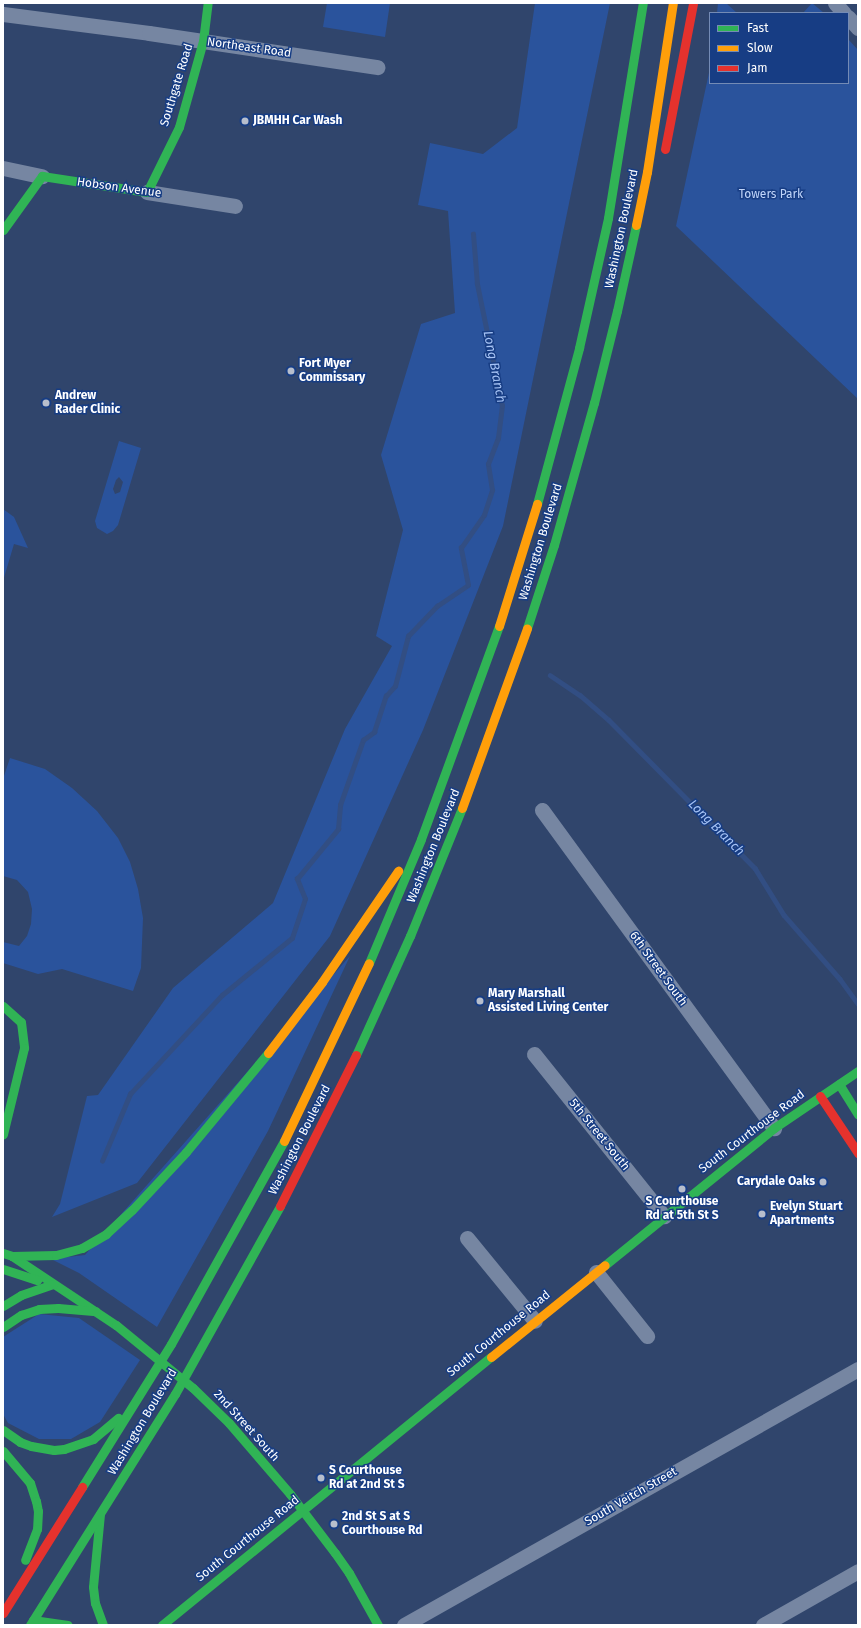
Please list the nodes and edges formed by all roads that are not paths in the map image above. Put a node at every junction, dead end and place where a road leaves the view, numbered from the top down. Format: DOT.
graph roads {
  1 [pos="208,3"];
  2 [pos="636,3"];
  3 [pos="643,3"];
  4 [pos="673,3"];
  5 [pos="693,3"];
  6 [pos="835,3"];
  7 [pos="843,12"];
  8 [pos="3,14"];
  9 [pos="849,18"];
  10 [pos="858,28"];
  11 [pos="203,41"];
  12 [pos="634,61"];
  13 [pos="377,67"];
  14 [pos="663,159"];
  15 [pos="3,168"];
  16 [pos="42,176"];
  17 [pos="147,192"];
  18 [pos="235,206"];
  19 [pos="646,226"];
  20 [pos="3,230"];
  21 [pos="617,311"];
  22 [pos="542,810"];
  23 [pos="421,839"];
  24 [pos="3,1006"];
  25 [pos="534,1054"];
  26 [pos="858,1071"];
  27 [pos="839,1084"];
  28 [pos="820,1096"];
  29 [pos="858,1114"];
  30 [pos="774,1128"];
  31 [pos="3,1134"];
  32 [pos="858,1153"];
  33 [pos="664,1216"];
  34 [pos="467,1238"];
  35 [pos="3,1253"];
  36 [pos="12,1256"];
  37 [pos="3,1269"];
  38 [pos="596,1272"];
  39 [pos="54,1284"];
  40 [pos="3,1306"];
  41 [pos="96,1311"];
  42 [pos="535,1321"];
  43 [pos="3,1327"];
  44 [pos="647,1336"];
  45 [pos="858,1369"];
  46 [pos="140,1396"];
  47 [pos="3,1430"];
  48 [pos="3,1451"];
  49 [pos="302,1510"];
  50 [pos="100,1514"];
  51 [pos="858,1571"];
  52 [pos="3,1608"];
  53 [pos="3,1613"];
  54 [pos="32,1623"];
  55 [pos="68,1625"];
  56 [pos="103,1625"];
  57 [pos="162,1625"];
  58 [pos="378,1625"];
  59 [pos="404,1625"];
  60 [pos="763,1625"];
  1 -- 11 [label="main road, Southgate Road"];
  2 -- 12 [label="main road"];
  3 -- 12 [label="main road, Washington Boulevard"];
  4 -- 21 [label="main road, Washington Boulevard"];
  5 -- 14 [label="main road"];
  6 -- 7 [label="street"];
  8 -- 11 [label="street, Northeast Road"];
  9 -- 10 [label="street"];
  11 -- 13 [label="street, Northeast Road"];
  11 -- 17 [label="main road, Southgate Road"];
  12 -- 23 [label="main road, Washington Boulevard"];
  15 -- 16 [label="street, Hobson Avenue"];
  16 -- 17 [label="main road, Hobson Avenue"];
  16 -- 20 [label="main road"];
  17 -- 18 [label="street, Hobson Avenue"];
  19 -- 21 [label="main road"];
  21 -- 50 [label="main road, Washington Boulevard"];
  22 -- 30 [label="street, 6th Street South"];
  23 -- 36 [label="main road"];
  23 -- 46 [label="main road, Washington Boulevard"];
  24 -- 31 [label="main road"];
  25 -- 33 [label="street, 5th Street South"];
  26 -- 27 [label="main road, South Courthouse Road"];
  27 -- 28 [label="main road, South Courthouse Road"];
  27 -- 29 [label="main road"];
  28 -- 30 [label="main road, South Courthouse Road"];
  28 -- 32 [label="main road"];
  30 -- 33 [label="main road, South Courthouse Road"];
  33 -- 38 [label="main road, South Courthouse Road"];
  34 -- 42 [label="street"];
  35 -- 36 [label="main road, 2nd Street South"];
  36 -- 39 [label="main road, 2nd Street South"];
  37 -- 39 [label="main road, 2nd Street South"];
  38 -- 42 [label="main road, South Courthouse Road"];
  38 -- 44 [label="street"];
  39 -- 40 [label="main road"];
  39 -- 41 [label="main road, 2nd Street South"];
  41 -- 43 [label="main road"];
  41 -- 49 [label="main road, 2nd Street South, bridge"];
  42 -- 49 [label="main road, South Courthouse Road"];
  45 -- 59 [label="street, South Veitch Street"];
  46 -- 47 [label="main road"];
  46 -- 53 [label="main road, Washington Boulevard"];
  48 -- 52 [label="main road"];
  49 -- 57 [label="main road, South Courthouse Road"];
  49 -- 58 [label="main road, 2nd Street South"];
  50 -- 54 [label="main road, Washington Boulevard"];
  50 -- 56 [label="main road"];
  51 -- 60 [label="street"];
  54 -- 55 [label="main road"];
}
